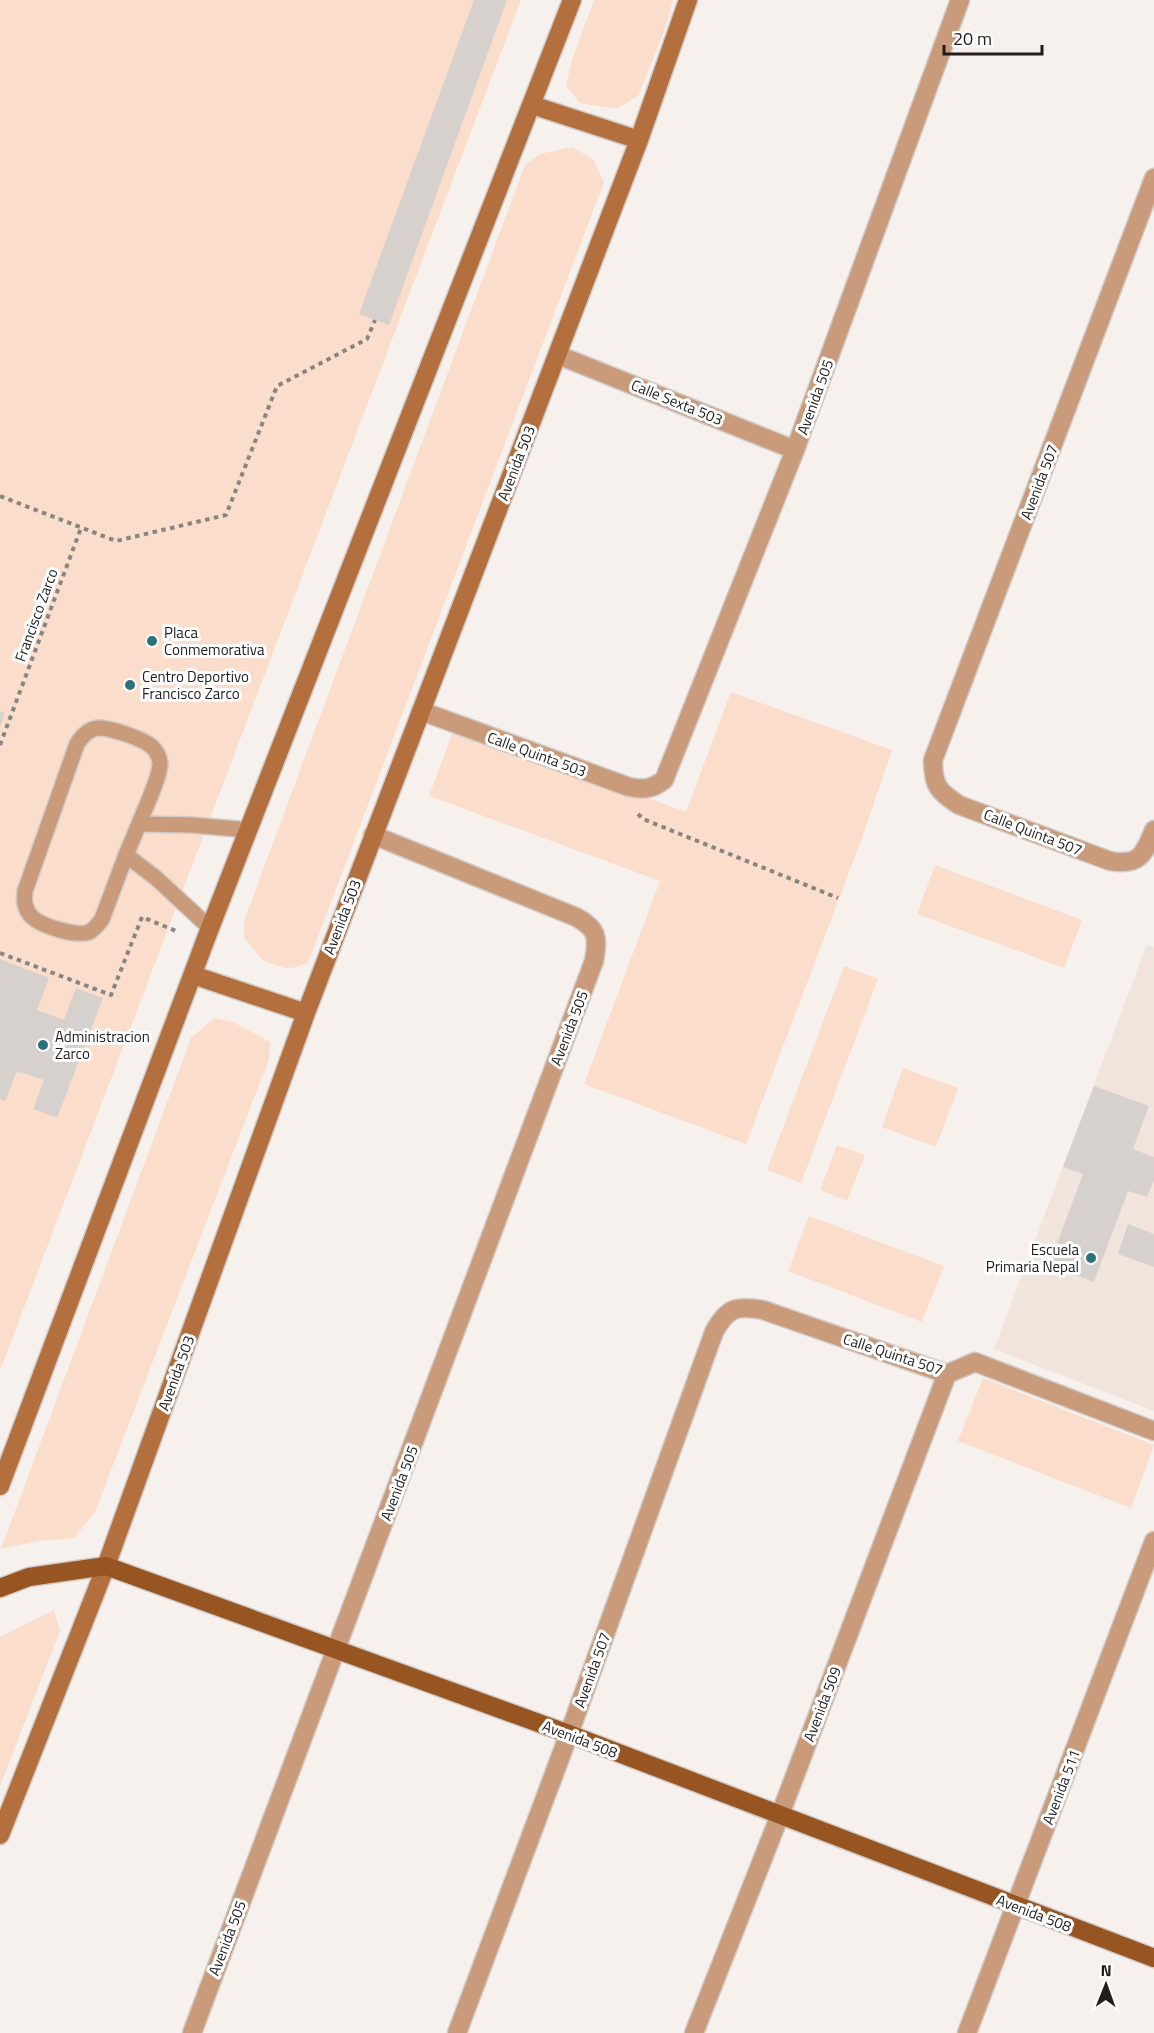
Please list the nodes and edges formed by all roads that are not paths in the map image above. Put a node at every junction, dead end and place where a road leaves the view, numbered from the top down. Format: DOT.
graph roads {
  1 [pos="572,0"];
  2 [pos="688,0"];
  3 [pos="960,0"];
  4 [pos="532,105"];
  5 [pos="639,140"];
  6 [pos="1154,178"];
  7 [pos="558,355"];
  8 [pos="795,450"];
  9 [pos="421,711"];
  10 [pos="936,787"];
  11 [pos="648,789"];
  12 [pos="139,824"];
  13 [pos="248,830"];
  14 [pos="1154,830"];
  15 [pos="373,835"];
  16 [pos="126,855"];
  17 [pos="210,928"];
  18 [pos="193,975"];
  19 [pos="306,1013"];
  20 [pos="731,1310"];
  21 [pos="947,1374"];
  22 [pos="1154,1431"];
  23 [pos="0,1485"];
  24 [pos="1154,1541"];
  25 [pos="106,1566"];
  26 [pos="0,1588"];
  27 [pos="337,1648"];
  28 [pos="569,1734"];
  29 [pos="780,1815"];
  30 [pos="0,1835"];
  31 [pos="1016,1906"];
  32 [pos="1154,1958"];
  33 [pos="192,2033"];
  34 [pos="457,2033"];
  35 [pos="694,2033"];
  36 [pos="967,2033"];
  1 -- 4 [label="street"];
  2 -- 5 [label="street, Avenida 503"];
  3 -- 8 [label="street, Avenida 505"];
  4 -- 5 [label="street"];
  4 -- 13 [label="street"];
  5 -- 7 [label="street, Avenida 503"];
  6 -- 10 [label="street, Avenida 507"];
  7 -- 8 [label="street, Calle Sexta 503"];
  7 -- 9 [label="street, Avenida 503"];
  8 -- 11 [label="street, Avenida 505"];
  9 -- 11 [label="street, Calle Quinta 503"];
  9 -- 15 [label="street, Avenida 503"];
  10 -- 14 [label="street, Calle Quinta 507"];
  12 -- 13 [label="lane"];
  12 -- 16 [label="lane"];
  12 -- 16 [label="lane"];
  13 -- 17 [label="street"];
  15 -- 19 [label="street, Avenida 503"];
  15 -- 27 [label="street, Avenida 505"];
  16 -- 17 [label="lane"];
  17 -- 18 [label="street"];
  18 -- 19 [label="street"];
  18 -- 23 [label="street"];
  19 -- 25 [label="street, Avenida 503"];
  20 -- 21 [label="street, Calle Quinta 507"];
  20 -- 28 [label="street, Avenida 507"];
  21 -- 22 [label="street, Calle Quinta 507"];
  21 -- 29 [label="street, Avenida 509"];
  24 -- 31 [label="street, Avenida 511"];
  25 -- 26 [label="main road, Avenida 508"];
  25 -- 27 [label="main road, Avenida 508"];
  25 -- 30 [label="street, Avenida 503"];
  27 -- 28 [label="main road, Avenida 508"];
  27 -- 33 [label="street, Avenida 505"];
  28 -- 29 [label="main road, Avenida 508"];
  28 -- 34 [label="street, Avenida 507"];
  29 -- 31 [label="main road, Avenida 508"];
  29 -- 35 [label="street, Avenida 509"];
  31 -- 32 [label="main road, Avenida 508"];
  31 -- 36 [label="street, Avenida 511"];
}
